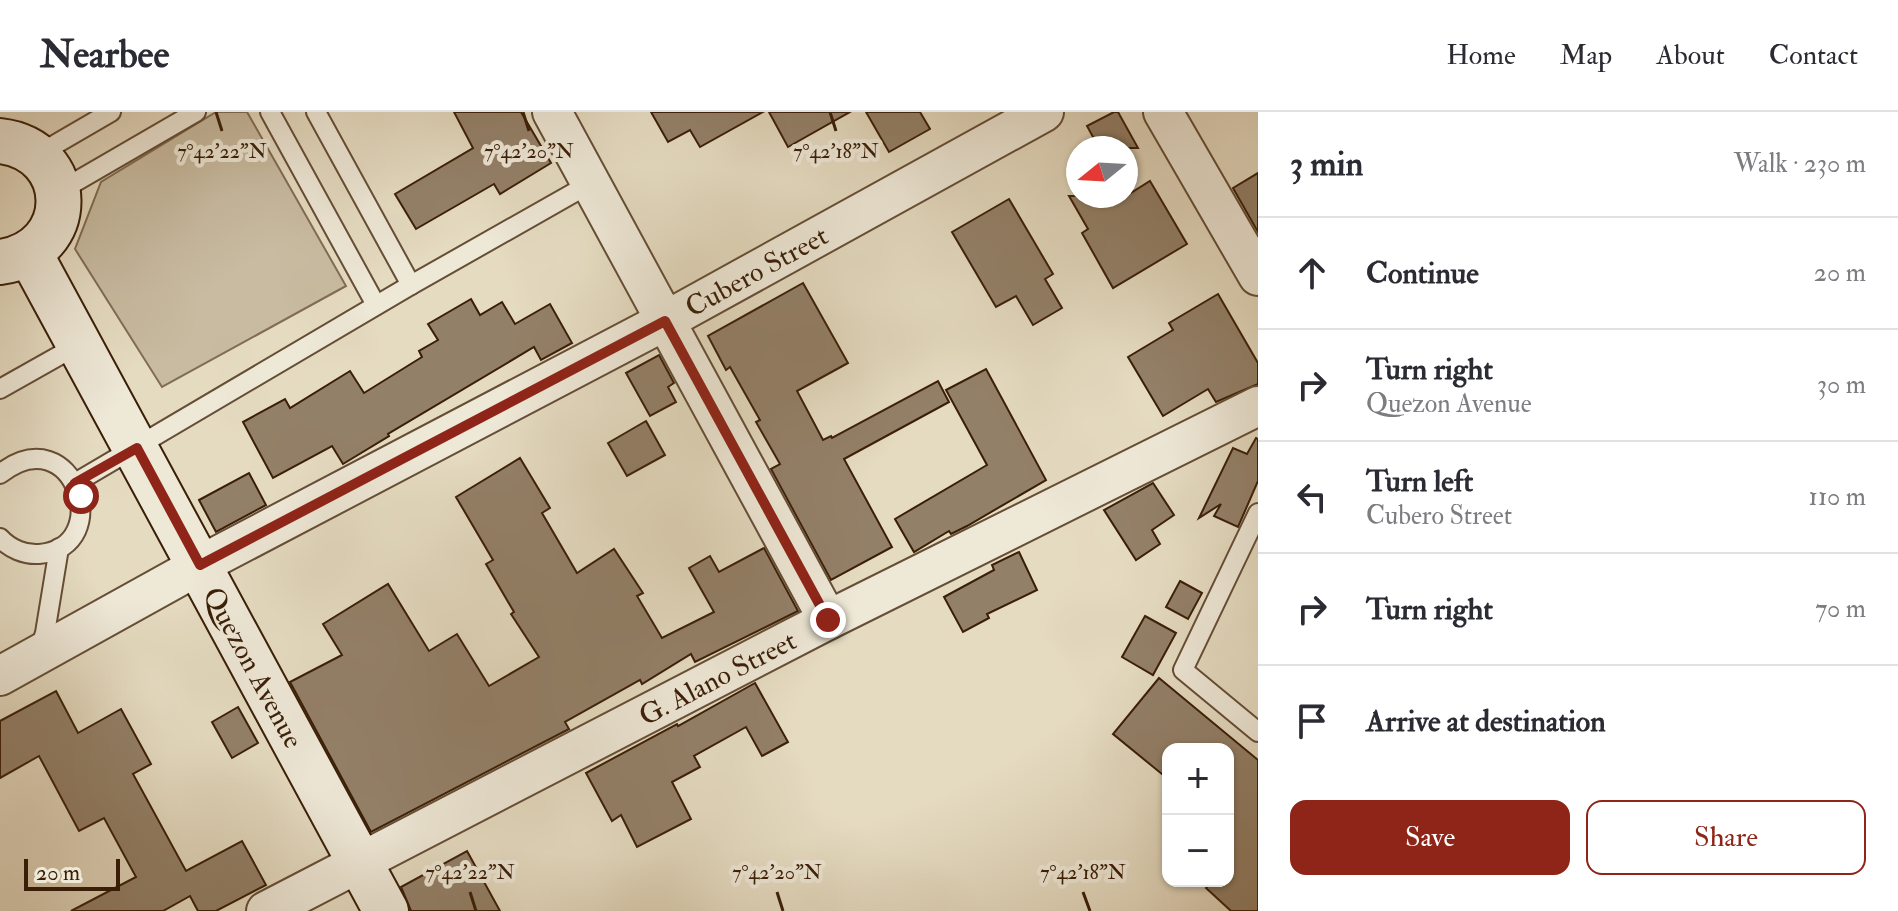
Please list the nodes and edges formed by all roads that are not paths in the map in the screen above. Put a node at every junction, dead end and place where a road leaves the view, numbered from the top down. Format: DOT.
graph roads {
  1 [pos="111,112"];
  2 [pos="196,112"];
  3 [pos="270,112"];
  4 [pos="316,112"];
  5 [pos="552,112"];
  6 [pos="1044,112"];
  7 [pos="1163,112"];
  8 [pos="32,163"];
  9 [pos="591,183"];
  10 [pos="15,258"];
  11 [pos="1258,276"];
  12 [pos="411,285"];
  13 [pos="376,305"];
  14 [pos="665,321"];
  15 [pos="78,345"];
  16 [pos="0,389"];
  17 [pos="1258,406"];
  18 [pos="137,448"];
  19 [pos="4,467"];
  20 [pos="75,483"];
  21 [pos="1258,513"];
  22 [pos="0,538"];
  23 [pos="59,548"];
  24 [pos="200,565"];
  25 [pos="828,620"];
  26 [pos="37,656"];
  27 [pos="0,676"];
  28 [pos="1258,732"];
  29 [pos="360,863"];
  30 [pos="266,911"];
  31 [pos="386,911"];
  1 -- 8 [label="lane"];
  2 -- 8 [label="lane"];
  3 -- 13 [label="lane"];
  4 -- 12 [label="lane"];
  5 -- 9 [label="street"];
  6 -- 14 [label="street, Cubero Street"];
  7 -- 11 [label="street"];
  8 -- 10 [label="street"];
  9 -- 12 [label="lane"];
  9 -- 14 [label="street"];
  10 -- 15 [label="street, Quezon Avenue"];
  12 -- 13 [label="lane"];
  13 -- 18 [label="lane"];
  14 -- 24 [label="street, Cubero Street"];
  14 -- 25 [label="street"];
  15 -- 16 [label="lane"];
  15 -- 18 [label="street, Quezon Avenue"];
  17 -- 25 [label="street, G. Alano Street"];
  18 -- 20 [label="lane"];
  18 -- 24 [label="street, Quezon Avenue"];
  19 -- 20 [label="lane"];
  20 -- 23 [label="lane"];
  21 -- 28 [label="lane"];
  22 -- 23 [label="lane"];
  23 -- 26 [label="lane"];
  24 -- 26 [label="street, Cubero Street"];
  24 -- 29 [label="street, Quezon Avenue"];
  25 -- 29 [label="street, G. Alano Street"];
  26 -- 27 [label="street, Cubero Street"];
  29 -- 30 [label="street, G. Alano Street"];
  29 -- 31 [label="street, Quezon Avenue"];
}
